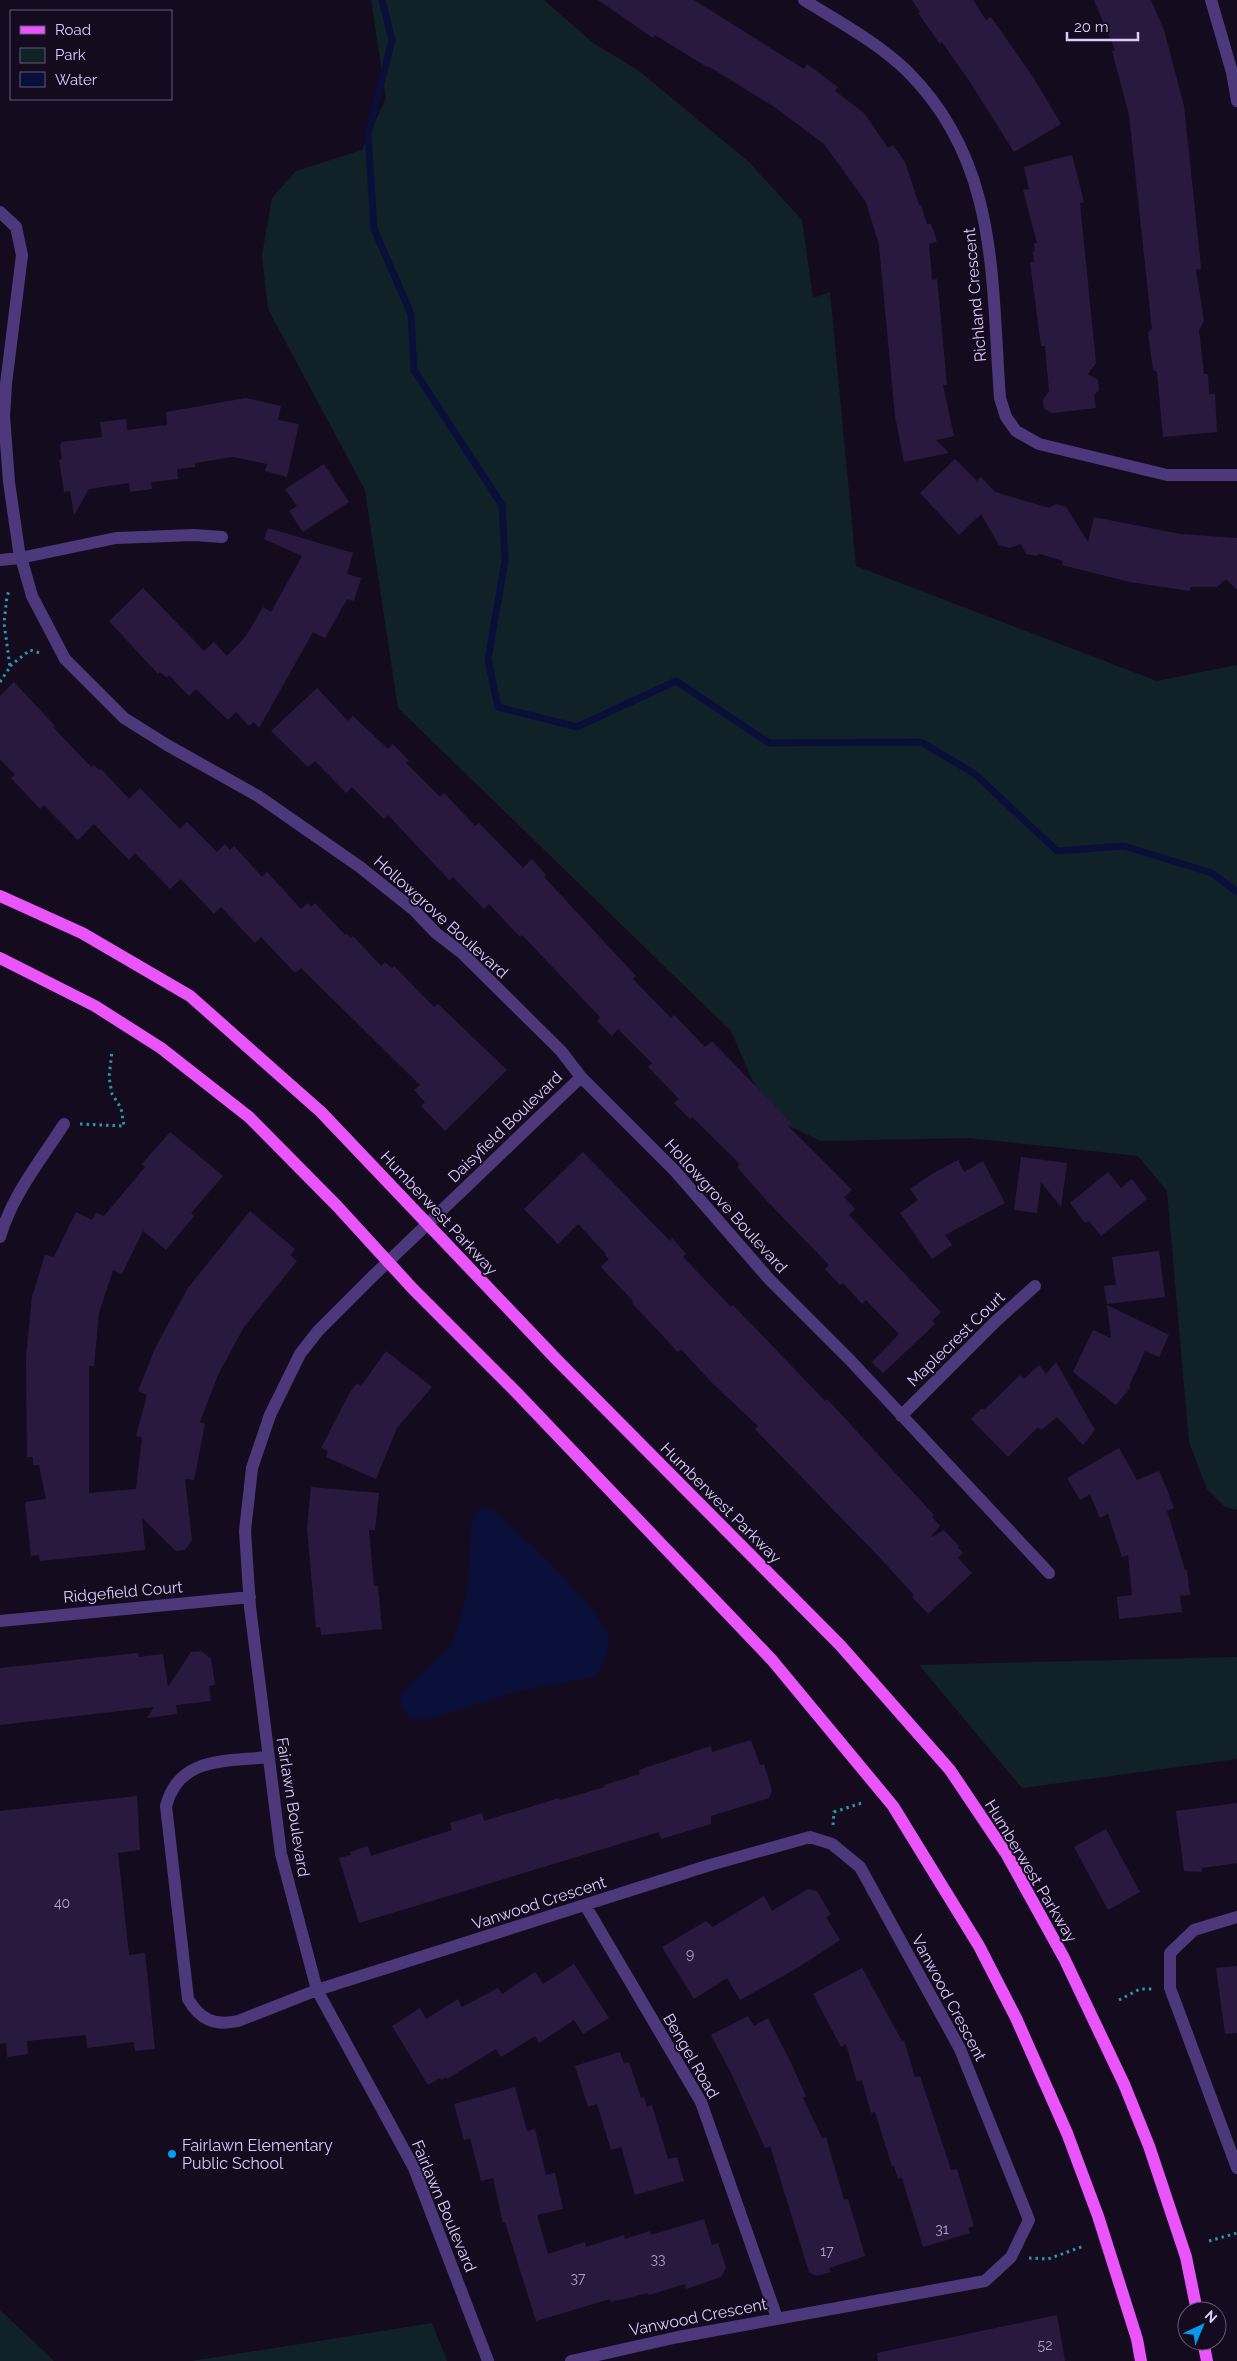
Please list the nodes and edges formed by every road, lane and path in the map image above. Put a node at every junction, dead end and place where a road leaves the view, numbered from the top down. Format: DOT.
graph roads {
  1 [pos="804,0"];
  2 [pos="1211,0"];
  3 [pos="1237,101"];
  4 [pos="0,212"];
  5 [pos="1237,475"];
  6 [pos="222,537"];
  7 [pos="21,559"];
  8 [pos="0,560"];
  9 [pos="65,659"];
  10 [pos="10,667"];
  11 [pos="0,682"];
  12 [pos="0,896"];
  13 [pos="0,958"];
  14 [pos="112,1051"];
  15 [pos="581,1077"];
  16 [pos="64,1124"];
  17 [pos="427,1225"];
  18 [pos="0,1237"];
  19 [pos="387,1262"];
  20 [pos="1035,1286"];
  21 [pos="901,1416"];
  22 [pos="1049,1573"];
  23 [pos="250,1597"];
  24 [pos="0,1621"];
  25 [pos="268,1757"];
  26 [pos="862,1803"];
  27 [pos="832,1844"];
  28 [pos="584,1905"];
  29 [pos="1237,1917"];
  30 [pos="1170,1988"];
  31 [pos="317,1990"];
  32 [pos="1119,2000"];
  33 [pos="1237,2168"];
  34 [pos="1237,2233"];
  35 [pos="1209,2241"];
  36 [pos="1084,2246"];
  37 [pos="1011,2258"];
  38 [pos="1195,2301"];
  39 [pos="777,2318"];
  40 [pos="488,2361"];
  41 [pos="570,2361"];
  42 [pos="1141,2361"];
  1 -- 5 [label="street, Richland Crescent"];
  2 -- 3 [label="street"];
  4 -- 7 [label="street, Hollowgrove Boulevard"];
  6 -- 7 [label="street"];
  7 -- 8 [label="street"];
  7 -- 9 [label="street, Hollowgrove Boulevard"];
  7 -- 10 [label="path"];
  9 -- 10 [label="path"];
  9 -- 15 [label="street, Hollowgrove Boulevard"];
  10 -- 11 [label="path"];
  12 -- 17 [label="main road, Humberwest Parkway"];
  13 -- 19 [label="main road"];
  14 -- 16 [label="path"];
  15 -- 17 [label="street, Daisyfield Boulevard"];
  15 -- 21 [label="street, Hollowgrove Boulevard"];
  16 -- 18 [label="street"];
  17 -- 19 [label="street, Daisyfield Boulevard"];
  17 -- 38 [label="main road, Humberwest Parkway"];
  19 -- 23 [label="street, Fairlawn Boulevard"];
  19 -- 42 [label="main road"];
  20 -- 21 [label="street, Maplecrest Court"];
  21 -- 22 [label="street, Hollowgrove Boulevard"];
  23 -- 24 [label="street, Ridgefield Court"];
  23 -- 25 [label="street, Fairlawn Boulevard"];
  25 -- 31 [label="street, Fairlawn Boulevard"];
  25 -- 31 [label="street, Vanwood Crescent"];
  26 -- 27 [label="path"];
  27 -- 28 [label="street, Vanwood Crescent"];
  27 -- 37 [label="street, Vanwood Crescent"];
  28 -- 31 [label="street, Vanwood Crescent"];
  28 -- 39 [label="street, Bengel Road"];
  29 -- 30 [label="street"];
  30 -- 32 [label="path"];
  30 -- 33 [label="street"];
  31 -- 40 [label="street, Fairlawn Boulevard"];
  34 -- 35 [label="path"];
  36 -- 37 [label="path"];
  37 -- 39 [label="street, Vanwood Crescent"];
  39 -- 41 [label="street, Vanwood Crescent"];
}
